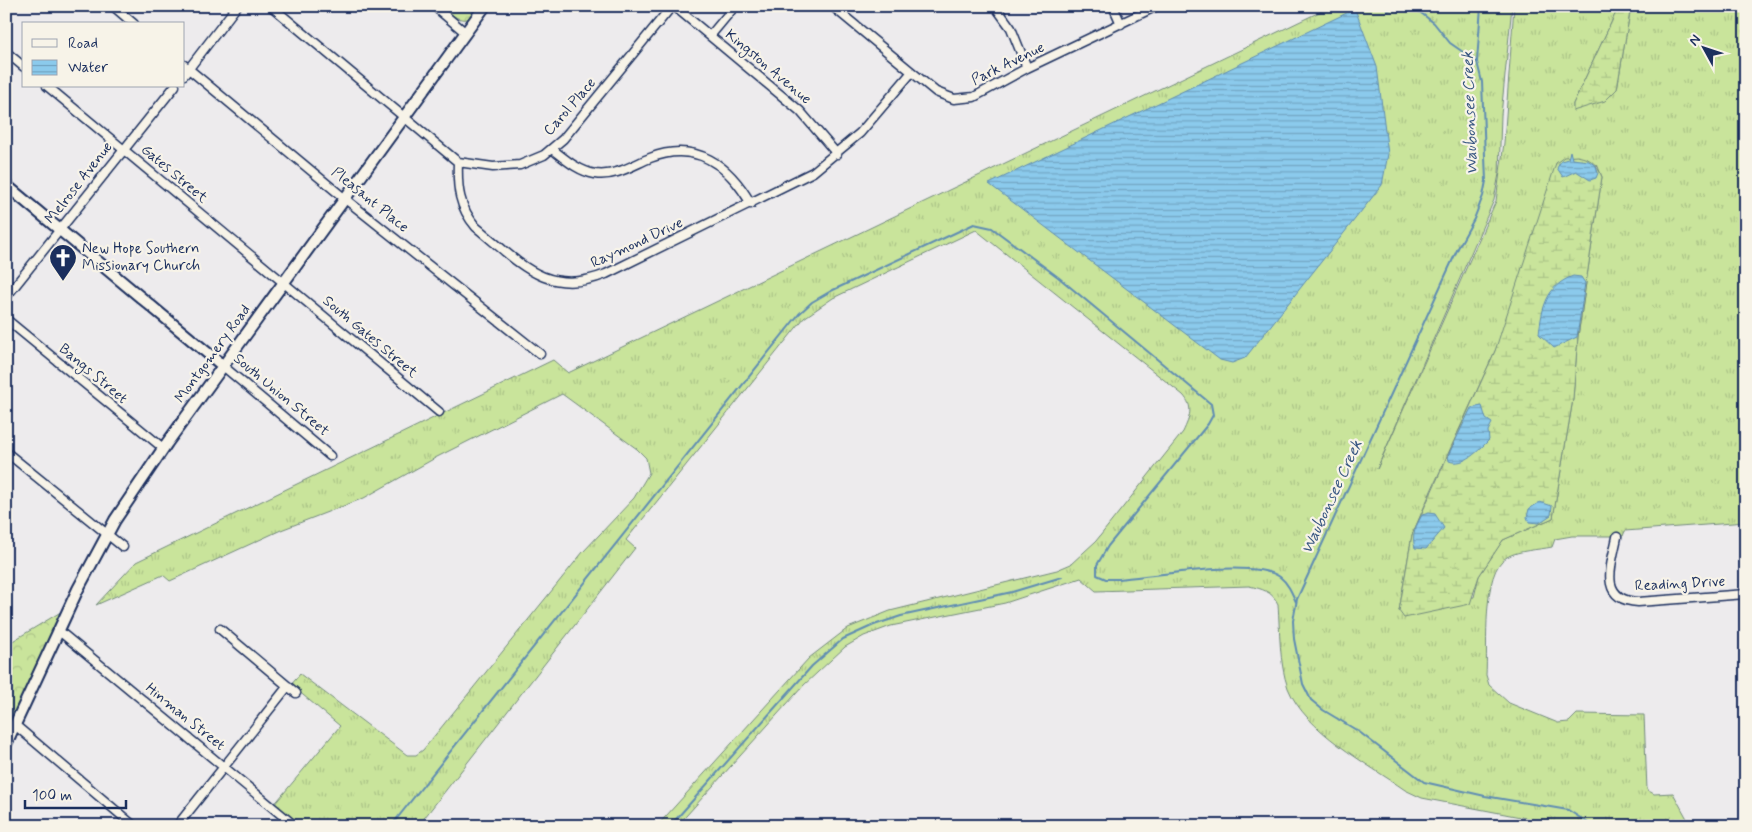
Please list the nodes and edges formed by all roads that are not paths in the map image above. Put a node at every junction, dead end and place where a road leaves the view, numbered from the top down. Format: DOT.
graph roads {
  1 [pos="113,6"];
  2 [pos="237,6"];
  3 [pos="271,6"];
  4 [pos="434,6"];
  5 [pos="485,6"];
  6 [pos="673,6"];
  7 [pos="735,6"];
  8 [pos="832,6"];
  9 [pos="995,6"];
  10 [pos="1113,6"];
  11 [pos="1157,6"];
  12 [pos="132,22"];
  13 [pos="1121,24"];
  14 [pos="466,33"];
  15 [pos="710,36"];
  16 [pos="6,52"];
  17 [pos="22,65"];
  18 [pos="1027,68"];
  19 [pos="185,70"];
  20 [pos="911,73"];
  21 [pos="49,88"];
  22 [pos="173,88"];
  23 [pos="405,118"];
  24 [pos="552,149"];
  25 [pos="123,150"];
  26 [pos="837,154"];
  27 [pos="458,162"];
  28 [pos="6,185"];
  29 [pos="344,198"];
  30 [pos="751,204"];
  31 [pos="60,230"];
  32 [pos="283,283"];
  33 [pos="6,297"];
  34 [pos="6,319"];
  35 [pos="540,354"];
  36 [pos="223,366"];
  37 [pos="438,412"];
  38 [pos="163,448"];
  39 [pos="6,452"];
  40 [pos="330,456"];
  41 [pos="106,534"];
  42 [pos="1617,537"];
  43 [pos="123,548"];
  44 [pos="1746,594"];
  45 [pos="220,629"];
  46 [pos="58,630"];
  47 [pos="288,686"];
  48 [pos="296,693"];
  49 [pos="15,724"];
  50 [pos="6,744"];
  51 [pos="224,767"];
  52 [pos="134,826"];
  53 [pos="177,826"];
  54 [pos="295,826"];
  1 -- 12 [label="street"];
  2 -- 19 [label="street"];
  3 -- 23 [label="street"];
  4 -- 14 [label="street"];
  5 -- 14 [label="street, Montgomery Road"];
  6 -- 15 [label="street, Kingston Avenue"];
  6 -- 24 [label="street, Carol Place"];
  7 -- 15 [label="street"];
  8 -- 20 [label="street, Park Avenue"];
  9 -- 18 [label="street"];
  10 -- 13 [label="street"];
  11 -- 13 [label="street, Park Avenue"];
  13 -- 18 [label="street, Park Avenue"];
  14 -- 23 [label="street, Montgomery Road"];
  15 -- 26 [label="street, Kingston Avenue"];
  16 -- 17 [label="street"];
  18 -- 20 [label="street, Park Avenue"];
  19 -- 29 [label="street, Pleasant Place"];
  20 -- 26 [label="street, Raymond Drive"];
  21 -- 25 [label="street, Gates Street"];
  22 -- 25 [label="street, Melrose Avenue"];
  23 -- 27 [label="street"];
  23 -- 29 [label="street, Montgomery Road"];
  24 -- 27 [label="street, Carol Place"];
  24 -- 30 [label="street"];
  25 -- 31 [label="street, Melrose Avenue"];
  25 -- 32 [label="street, Gates Street"];
  26 -- 30 [label="street, Raymond Drive"];
  27 -- 30 [label="street, Raymond Drive"];
  28 -- 31 [label="street, South Union Street"];
  29 -- 32 [label="street, Montgomery Road"];
  29 -- 35 [label="street, Pleasant Place"];
  31 -- 33 [label="street, Melrose Avenue"];
  31 -- 36 [label="street, South Union Street"];
  32 -- 36 [label="street, Montgomery Road"];
  32 -- 37 [label="street, South Gates Street"];
  34 -- 38 [label="street, Bangs Street"];
  36 -- 38 [label="street, Montgomery Road"];
  36 -- 40 [label="street, South Union Street"];
  38 -- 41 [label="street, Montgomery Road"];
  39 -- 41 [label="street"];
  41 -- 43 [label="street"];
  41 -- 46 [label="street, Montgomery Road"];
  42 -- 44 [label="street, Reading Drive"];
  45 -- 47 [label="street"];
  46 -- 49 [label="street, Montgomery Road"];
  46 -- 51 [label="street, Hinman Street"];
  47 -- 48 [label="street"];
  47 -- 51 [label="street"];
  49 -- 50 [label="street, Montgomery Road"];
  49 -- 52 [label="street"];
  51 -- 53 [label="street"];
  51 -- 54 [label="street, Hinman Street"];
}
